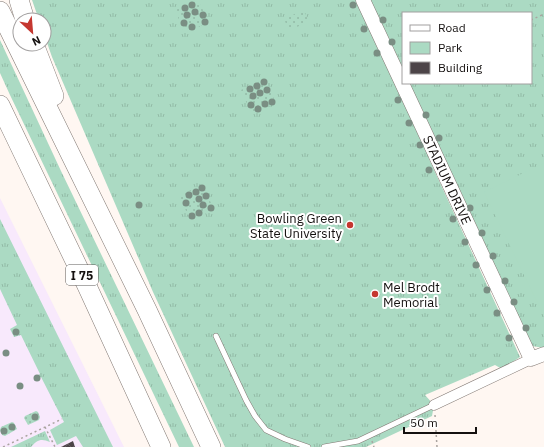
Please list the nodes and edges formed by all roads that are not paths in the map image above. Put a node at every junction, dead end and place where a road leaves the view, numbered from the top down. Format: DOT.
graph roads {
  1 [pos="19,0"];
  2 [pos="362,0"];
  3 [pos="0,12"];
  4 [pos="23,12"];
  5 [pos="37,52"];
  6 [pos="402,81"];
  7 [pos="404,84"];
  8 [pos="0,104"];
  9 [pos="147,310"];
  10 [pos="216,336"];
  11 [pos="538,356"];
  12 [pos="434,405"];
  13 [pos="161,447"];
  14 [pos="211,447"];
  15 [pos="308,447"];
  16 [pos="324,447"];
  1 -- 4 [label="highway"];
  2 -- 6 [label="street, STADIUM DRIVE"];
  3 -- 9 [label="highway"];
  5 -- 9 [label="highway"];
  7 -- 11 [label="street, STADIUM DRIVE"];
  8 -- 13 [label="highway, I 75"];
  9 -- 14 [label="highway"];
  10 -- 15 [label="lane"];
  11 -- 12 [label="street, STADIUM DRIVE"];
  12 -- 16 [label="lane, STADIUM DRIVE"];
}
